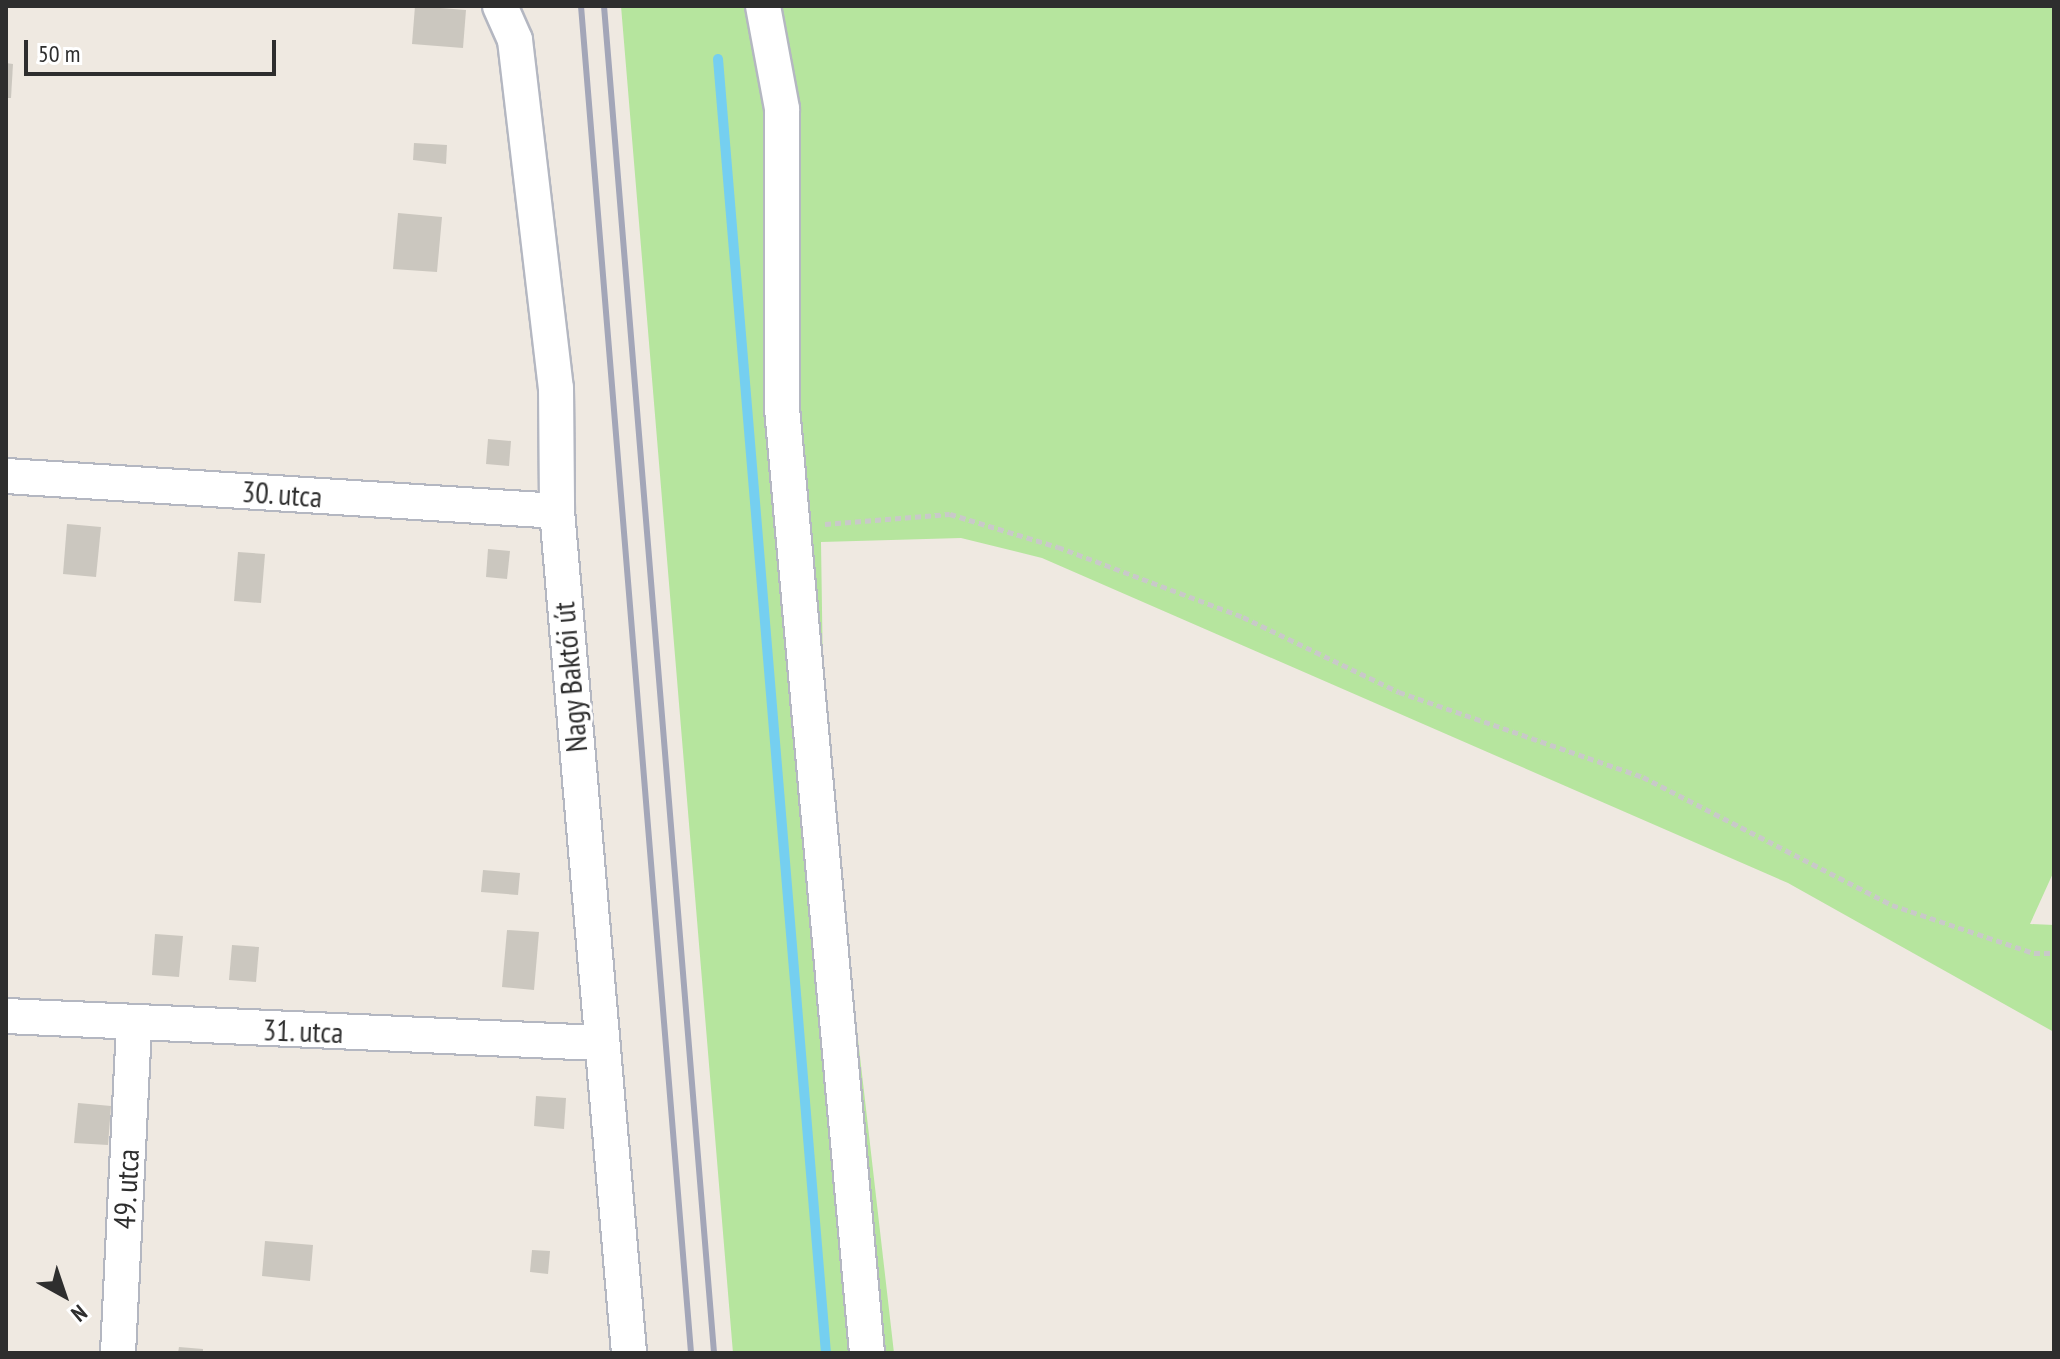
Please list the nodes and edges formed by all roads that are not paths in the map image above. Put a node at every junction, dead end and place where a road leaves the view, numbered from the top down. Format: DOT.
graph roads {
  1 [pos="500,6"];
  2 [pos="763,6"];
  3 [pos="6,476"];
  4 [pos="557,511"];
  5 [pos="6,1016"];
  6 [pos="134,1025"];
  7 [pos="599,1043"];
  8 [pos="118,1353"];
  9 [pos="629,1353"];
  10 [pos="867,1353"];
  1 -- 4 [label="street, Nagy Baktói út"];
  2 -- 10 [label="street"];
  3 -- 4 [label="street, 30. utca"];
  4 -- 7 [label="street, Nagy Baktói út"];
  5 -- 6 [label="street, 31. utca"];
  6 -- 7 [label="street, 31. utca"];
  6 -- 8 [label="street, 49. utca"];
  7 -- 9 [label="street, Nagy Baktói út"];
}
